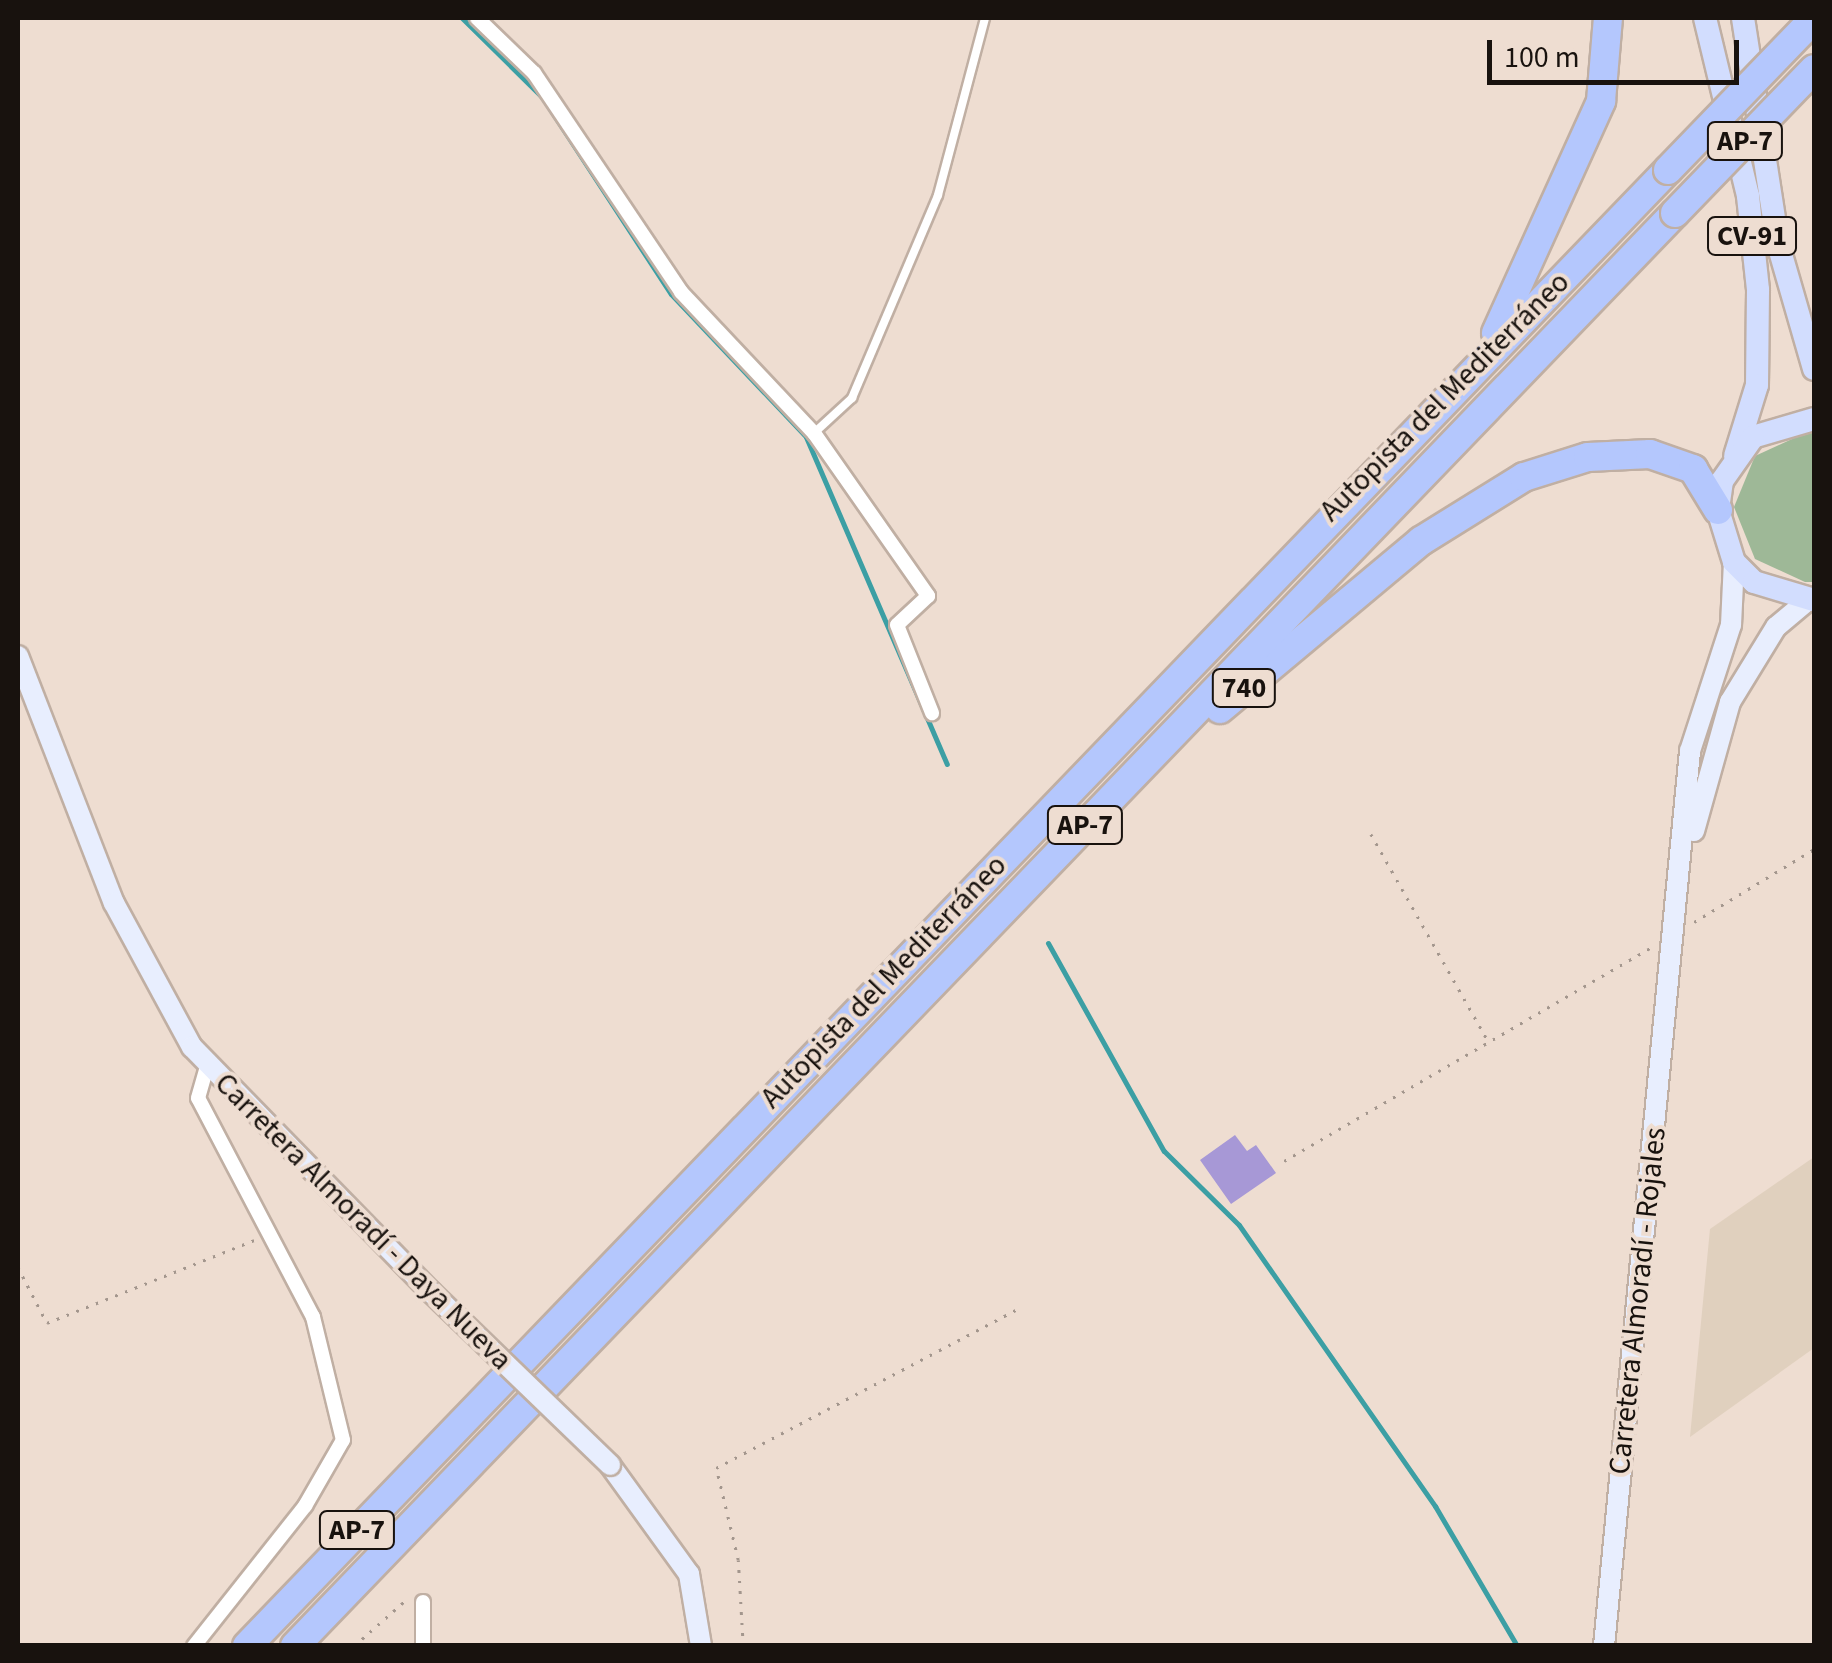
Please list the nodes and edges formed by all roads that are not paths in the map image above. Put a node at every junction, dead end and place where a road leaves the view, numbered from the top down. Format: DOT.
graph roads {
  1 [pos="477,18"];
  2 [pos="986,18"];
  3 [pos="1608,18"];
  4 [pos="1706,18"];
  5 [pos="1743,18"];
  6 [pos="1813,20"];
  7 [pos="1814,69"];
  8 [pos="1485,356"];
  9 [pos="1814,369"];
  10 [pos="1814,420"];
  11 [pos="814,432"];
  12 [pos="1735,456"];
  13 [pos="1718,510"];
  14 [pos="1734,562"];
  15 [pos="1811,600"];
  16 [pos="18,656"];
  17 [pos="932,713"];
  18 [pos="1673,941"];
  19 [pos="208,1067"];
  20 [pos="833,1088"];
  21 [pos="424,1602"];
  22 [pos="194,1646"];
  23 [pos="247,1646"];
  24 [pos="296,1646"];
  25 [pos="423,1646"];
  26 [pos="701,1646"];
  27 [pos="1604,1646"];
  1 -- 11 [label="street"];
  2 -- 11 [label="lane"];
  3 -- 8 [label="highway"];
  4 -- 12 [label="main road, CV-91"];
  5 -- 9 [label="main road, CV-91"];
  6 -- 8 [label="highway, Autopista del Mediterráneo / AP-7, bridge"];
  7 -- 20 [label="highway, Autopista del Mediterráneo / AP-7, bridge"];
  8 -- 23 [label="highway, Autopista del Mediterráneo / AP-7"];
  10 -- 12 [label="main road"];
  11 -- 17 [label="street"];
  12 -- 13 [label="main road, CV-91"];
  13 -- 14 [label="main road"];
  13 -- 20 [label="highway, 740"];
  14 -- 15 [label="main road"];
  14 -- 18 [label="main road"];
  15 -- 18 [label="main road"];
  16 -- 19 [label="main road, Carretera Almoradí - Daya Nueva"];
  18 -- 27 [label="main road, Carretera Almoradí - Rojales"];
  19 -- 22 [label="street"];
  19 -- 26 [label="main road, Carretera Almoradí - Daya Nueva, bridge"];
  20 -- 24 [label="highway, Autopista del Mediterráneo / AP-7"];
  21 -- 25 [label="street"];
}
